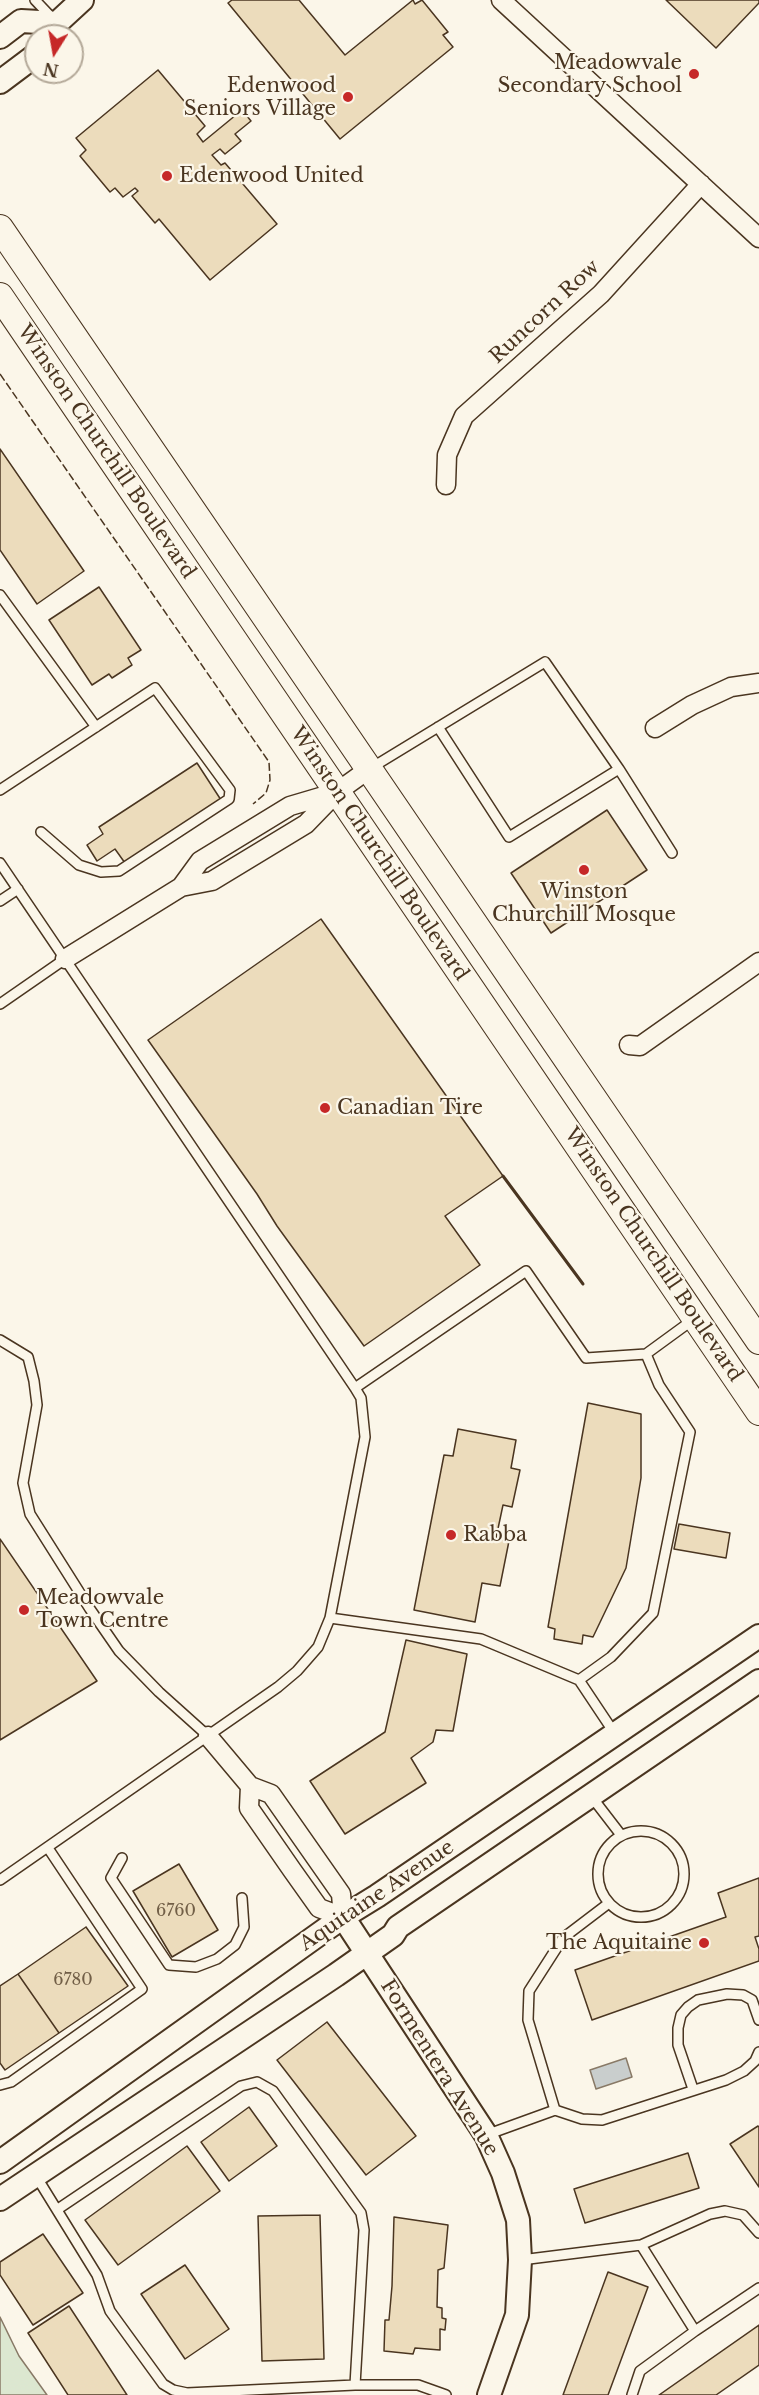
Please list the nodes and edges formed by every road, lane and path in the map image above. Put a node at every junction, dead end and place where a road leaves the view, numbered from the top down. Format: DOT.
graph roads {
  1 [pos="35,0"];
  2 [pos="82,0"];
  3 [pos="501,0"];
  4 [pos="33,24"];
  5 [pos="50,24"];
  6 [pos="58,24"];
  7 [pos="0,37"];
  8 [pos="24,64"];
  9 [pos="0,82"];
  10 [pos="701,184"];
  11 [pos="0,228"];
  12 [pos="759,238"];
  13 [pos="0,296"];
  14 [pos="446,485"];
  15 [pos="0,595"];
  16 [pos="3,607"];
  17 [pos="759,683"];
  18 [pos="96,727"];
  19 [pos="438,727"];
  20 [pos="655,728"];
  21 [pos="369,769"];
  22 [pos="619,769"];
  23 [pos="0,790"];
  24 [pos="337,792"];
  25 [pos="41,831"];
  26 [pos="672,853"];
  27 [pos="0,863"];
  28 [pos="18,889"];
  29 [pos="0,901"];
  30 [pos="65,959"];
  31 [pos="759,962"];
  32 [pos="0,1004"];
  33 [pos="628,1045"];
  34 [pos="695,1318"];
  35 [pos="0,1340"];
  36 [pos="759,1341"];
  37 [pos="646,1354"];
  38 [pos="355,1388"];
  39 [pos="759,1412"];
  40 [pos="330,1618"];
  41 [pos="759,1636"];
  42 [pos="579,1680"];
  43 [pos="759,1681"];
  44 [pos="615,1734"];
  45 [pos="208,1736"];
  46 [pos="250,1786"];
  47 [pos="591,1796"];
  48 [pos="621,1835"];
  49 [pos="48,1848"];
  50 [pos="122,1858"];
  51 [pos="0,1880"];
  52 [pos="242,1898"];
  53 [pos="609,1903"];
  54 [pos="343,1917"];
  55 [pos="367,1953"];
  56 [pos="759,2020"];
  57 [pos="759,2052"];
  58 [pos="0,2085"];
  59 [pos="693,2089"];
  60 [pos="555,2110"];
  61 [pos="486,2135"];
  62 [pos="0,2162"];
  63 [pos="35,2175"];
  64 [pos="0,2199"];
  65 [pos="58,2209"];
  66 [pos="759,2234"];
  67 [pos="641,2245"];
  68 [pos="520,2260"];
  69 [pos="759,2288"];
  70 [pos="695,2331"];
  71 [pos="355,2385"];
  72 [pos="446,2395"];
  73 [pos="489,2395"];
  74 [pos="632,2395"];
  1 -- 5 [label="lane"];
  2 -- 6 [label="street"];
  3 -- 10 [label="street"];
  4 -- 7 [label="street"];
  8 -- 9 [label="street"];
  10 -- 12 [label="street"];
  10 -- 14 [label="street, Runcorn Row"];
  11 -- 21 [label="main road, Winston Churchill Boulevard"];
  13 -- 24 [label="main road, Winston Churchill Boulevard"];
  15 -- 16 [label="lane"];
  16 -- 18 [label="lane"];
  17 -- 20 [label="street"];
  18 -- 23 [label="lane"];
  18 -- 25 [label="lane"];
  19 -- 21 [label="lane"];
  19 -- 22 [label="lane"];
  19 -- 22 [label="lane"];
  21 -- 24 [label="street"];
  21 -- 36 [label="main road, Winston Churchill Boulevard"];
  22 -- 26 [label="lane"];
  24 -- 30 [label="street"];
  24 -- 34 [label="main road, Winston Churchill Boulevard"];
  27 -- 28 [label="lane"];
  28 -- 29 [label="lane"];
  28 -- 30 [label="lane"];
  30 -- 32 [label="lane"];
  30 -- 38 [label="lane"];
  31 -- 33 [label="street"];
  34 -- 37 [label="lane"];
  34 -- 39 [label="main road, Winston Churchill Boulevard"];
  35 -- 45 [label="lane"];
  37 -- 38 [label="lane"];
  37 -- 42 [label="lane"];
  38 -- 40 [label="lane"];
  40 -- 42 [label="lane"];
  40 -- 45 [label="lane"];
  41 -- 44 [label="street, Aquitaine Avenue"];
  42 -- 44 [label="lane"];
  43 -- 47 [label="street, Aquitaine Avenue"];
  44 -- 54 [label="street, Aquitaine Avenue"];
  45 -- 46 [label="street"];
  45 -- 49 [label="lane"];
  46 -- 54 [label="street"];
  46 -- 54 [label="street"];
  47 -- 48 [label="lane"];
  47 -- 55 [label="street, Aquitaine Avenue"];
  48 -- 53 [label="lane"];
  48 -- 53 [label="lane"];
  49 -- 51 [label="lane"];
  49 -- 58 [label="lane"];
  50 -- 52 [label="lane"];
  53 -- 60 [label="lane"];
  54 -- 55 [label="street, Formentera Avenue"];
  54 -- 62 [label="street, Aquitaine Avenue"];
  55 -- 61 [label="street, Formentera Avenue"];
  55 -- 63 [label="street, Aquitaine Avenue"];
  56 -- 59 [label="lane"];
  57 -- 59 [label="lane"];
  59 -- 60 [label="lane"];
  60 -- 61 [label="lane"];
  61 -- 68 [label="street, Formentera Avenue"];
  63 -- 64 [label="street, Aquitaine Avenue"];
  63 -- 65 [label="lane"];
  65 -- 71 [label="lane"];
  65 -- 71 [label="lane"];
  66 -- 67 [label="lane"];
  67 -- 68 [label="lane"];
  67 -- 70 [label="lane"];
  68 -- 73 [label="street, Formentera Avenue"];
  69 -- 70 [label="lane"];
  70 -- 74 [label="lane"];
  71 -- 72 [label="lane"];
}
